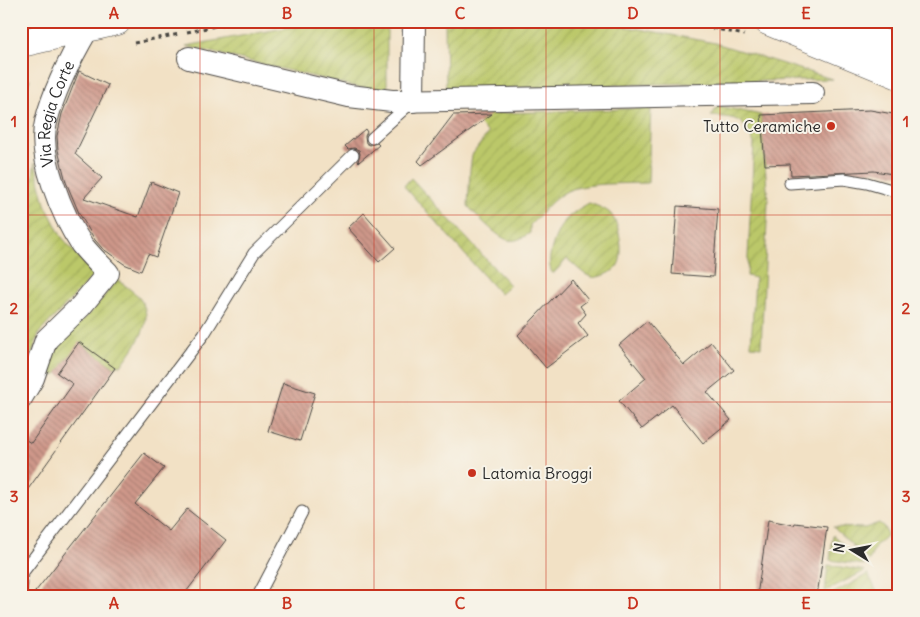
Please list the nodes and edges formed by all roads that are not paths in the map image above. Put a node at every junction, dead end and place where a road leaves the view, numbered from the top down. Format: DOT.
graph roads {
  1 [pos="117,21"];
  2 [pos="414,21"];
  3 [pos="768,21"];
  4 [pos="822,21"];
  5 [pos="88,28"];
  6 [pos="21,43"];
  7 [pos="899,49"];
  8 [pos="189,58"];
  9 [pos="899,75"];
  10 [pos="813,94"];
  11 [pos="413,101"];
  12 [pos="372,138"];
  13 [pos="353,155"];
  14 [pos="790,183"];
  15 [pos="899,194"];
  16 [pos="21,398"];
  17 [pos="302,512"];
  18 [pos="22,572"];
  19 [pos="21,592"];
  20 [pos="258,596"];
  1 -- 5 [label="main road"];
  2 -- 11 [label="street"];
  3 -- 9 [label="main road"];
  4 -- 7 [label="main road"];
  5 -- 6 [label="main road"];
  5 -- 16 [label="street, Via Regia Corte"];
  8 -- 11 [label="street"];
  10 -- 11 [label="street"];
  11 -- 12 [label="lane"];
  13 -- 18 [label="lane"];
  14 -- 15 [label="lane"];
  17 -- 20 [label="lane"];
  18 -- 19 [label="lane"];
}
